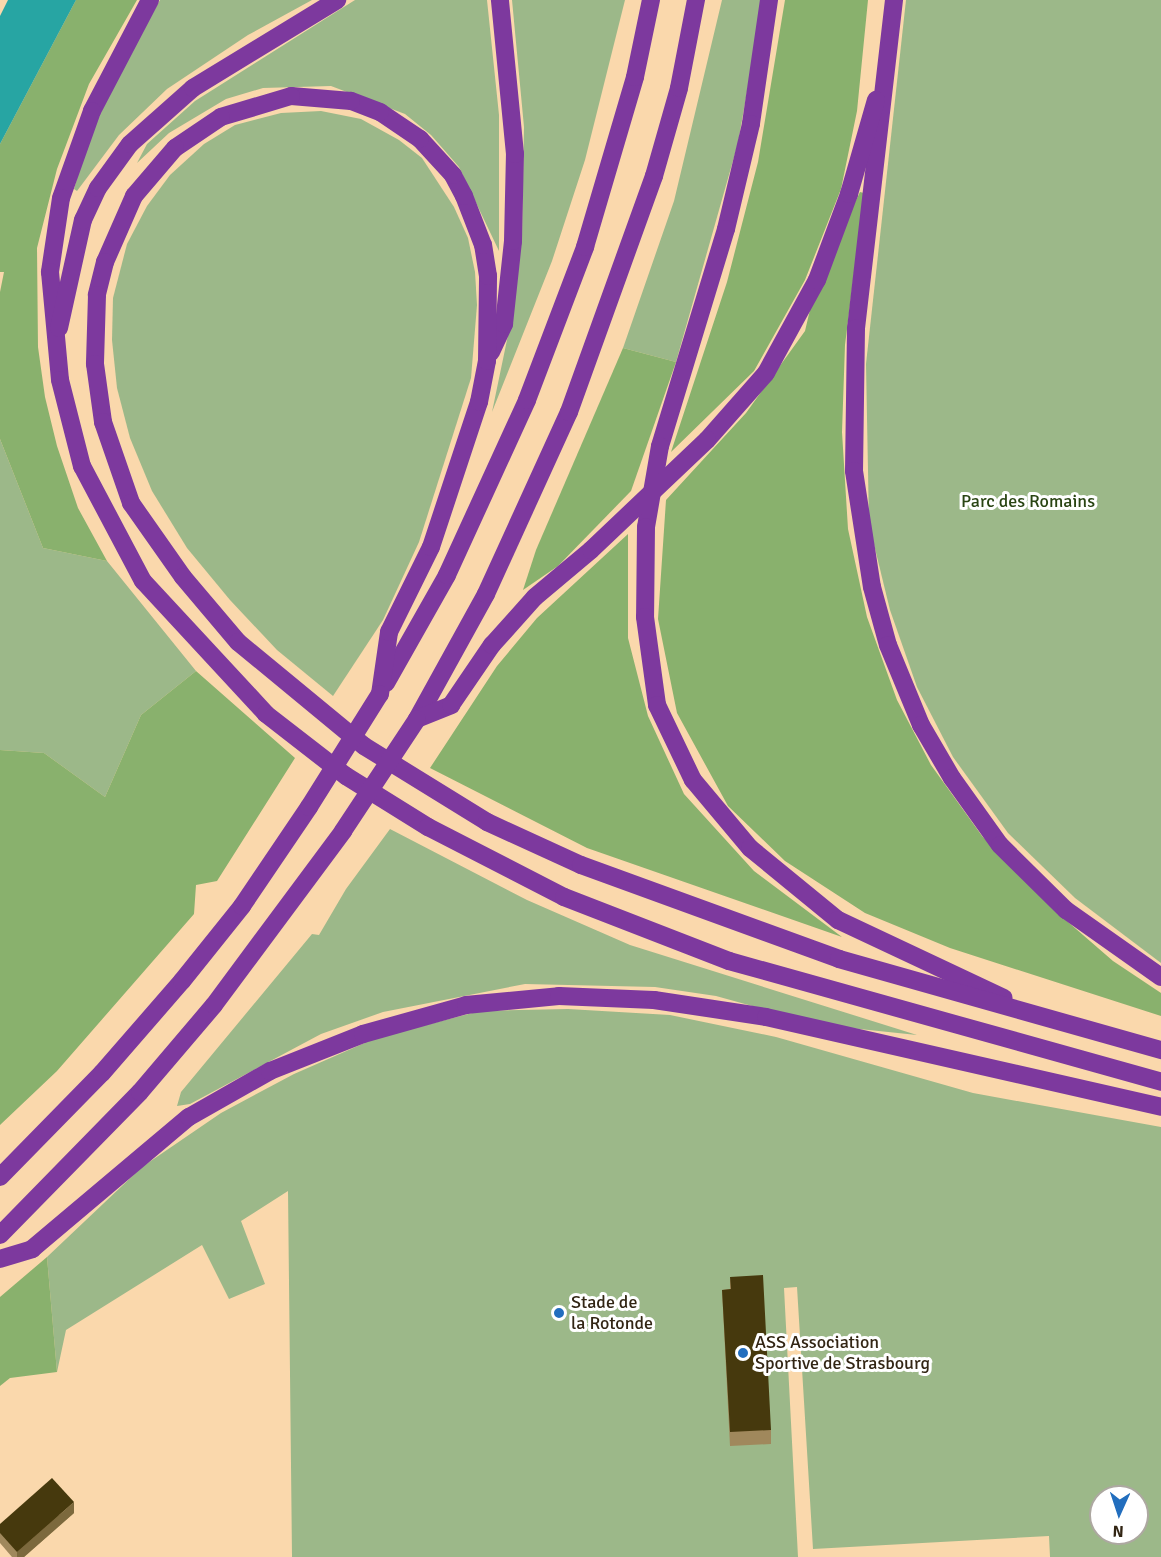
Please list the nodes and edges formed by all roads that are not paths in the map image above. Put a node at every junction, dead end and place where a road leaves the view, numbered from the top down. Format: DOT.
graph roads {
  1 [pos="150,0"];
  2 [pos="337,0"];
  3 [pos="500,0"];
  4 [pos="651,0"];
  5 [pos="696,0"];
  6 [pos="769,0"];
  7 [pos="894,0"];
  8 [pos="888,57"];
  9 [pos="57,345"];
  10 [pos="487,362"];
  11 [pos="380,694"];
  12 [pos="417,719"];
  13 [pos="1161,977"];
  14 [pos="1054,1022"];
  15 [pos="1161,1050"];
  16 [pos="1161,1082"];
  17 [pos="1161,1107"];
  18 [pos="0,1177"];
  19 [pos="0,1236"];
  20 [pos="0,1259"];
  1 -- 9 [label="highway"];
  2 -- 9 [label="highway"];
  3 -- 10 [label="highway"];
  4 -- 11 [label="highway"];
  5 -- 12 [label="highway"];
  6 -- 14 [label="highway"];
  7 -- 8 [label="highway"];
  8 -- 12 [label="highway, bridge"];
  8 -- 13 [label="highway"];
  9 -- 16 [label="highway"];
  10 -- 11 [label="highway"];
  10 -- 14 [label="highway"];
  11 -- 18 [label="highway, bridge"];
  12 -- 19 [label="highway, bridge"];
  14 -- 15 [label="highway"];
  17 -- 20 [label="highway"];
}
